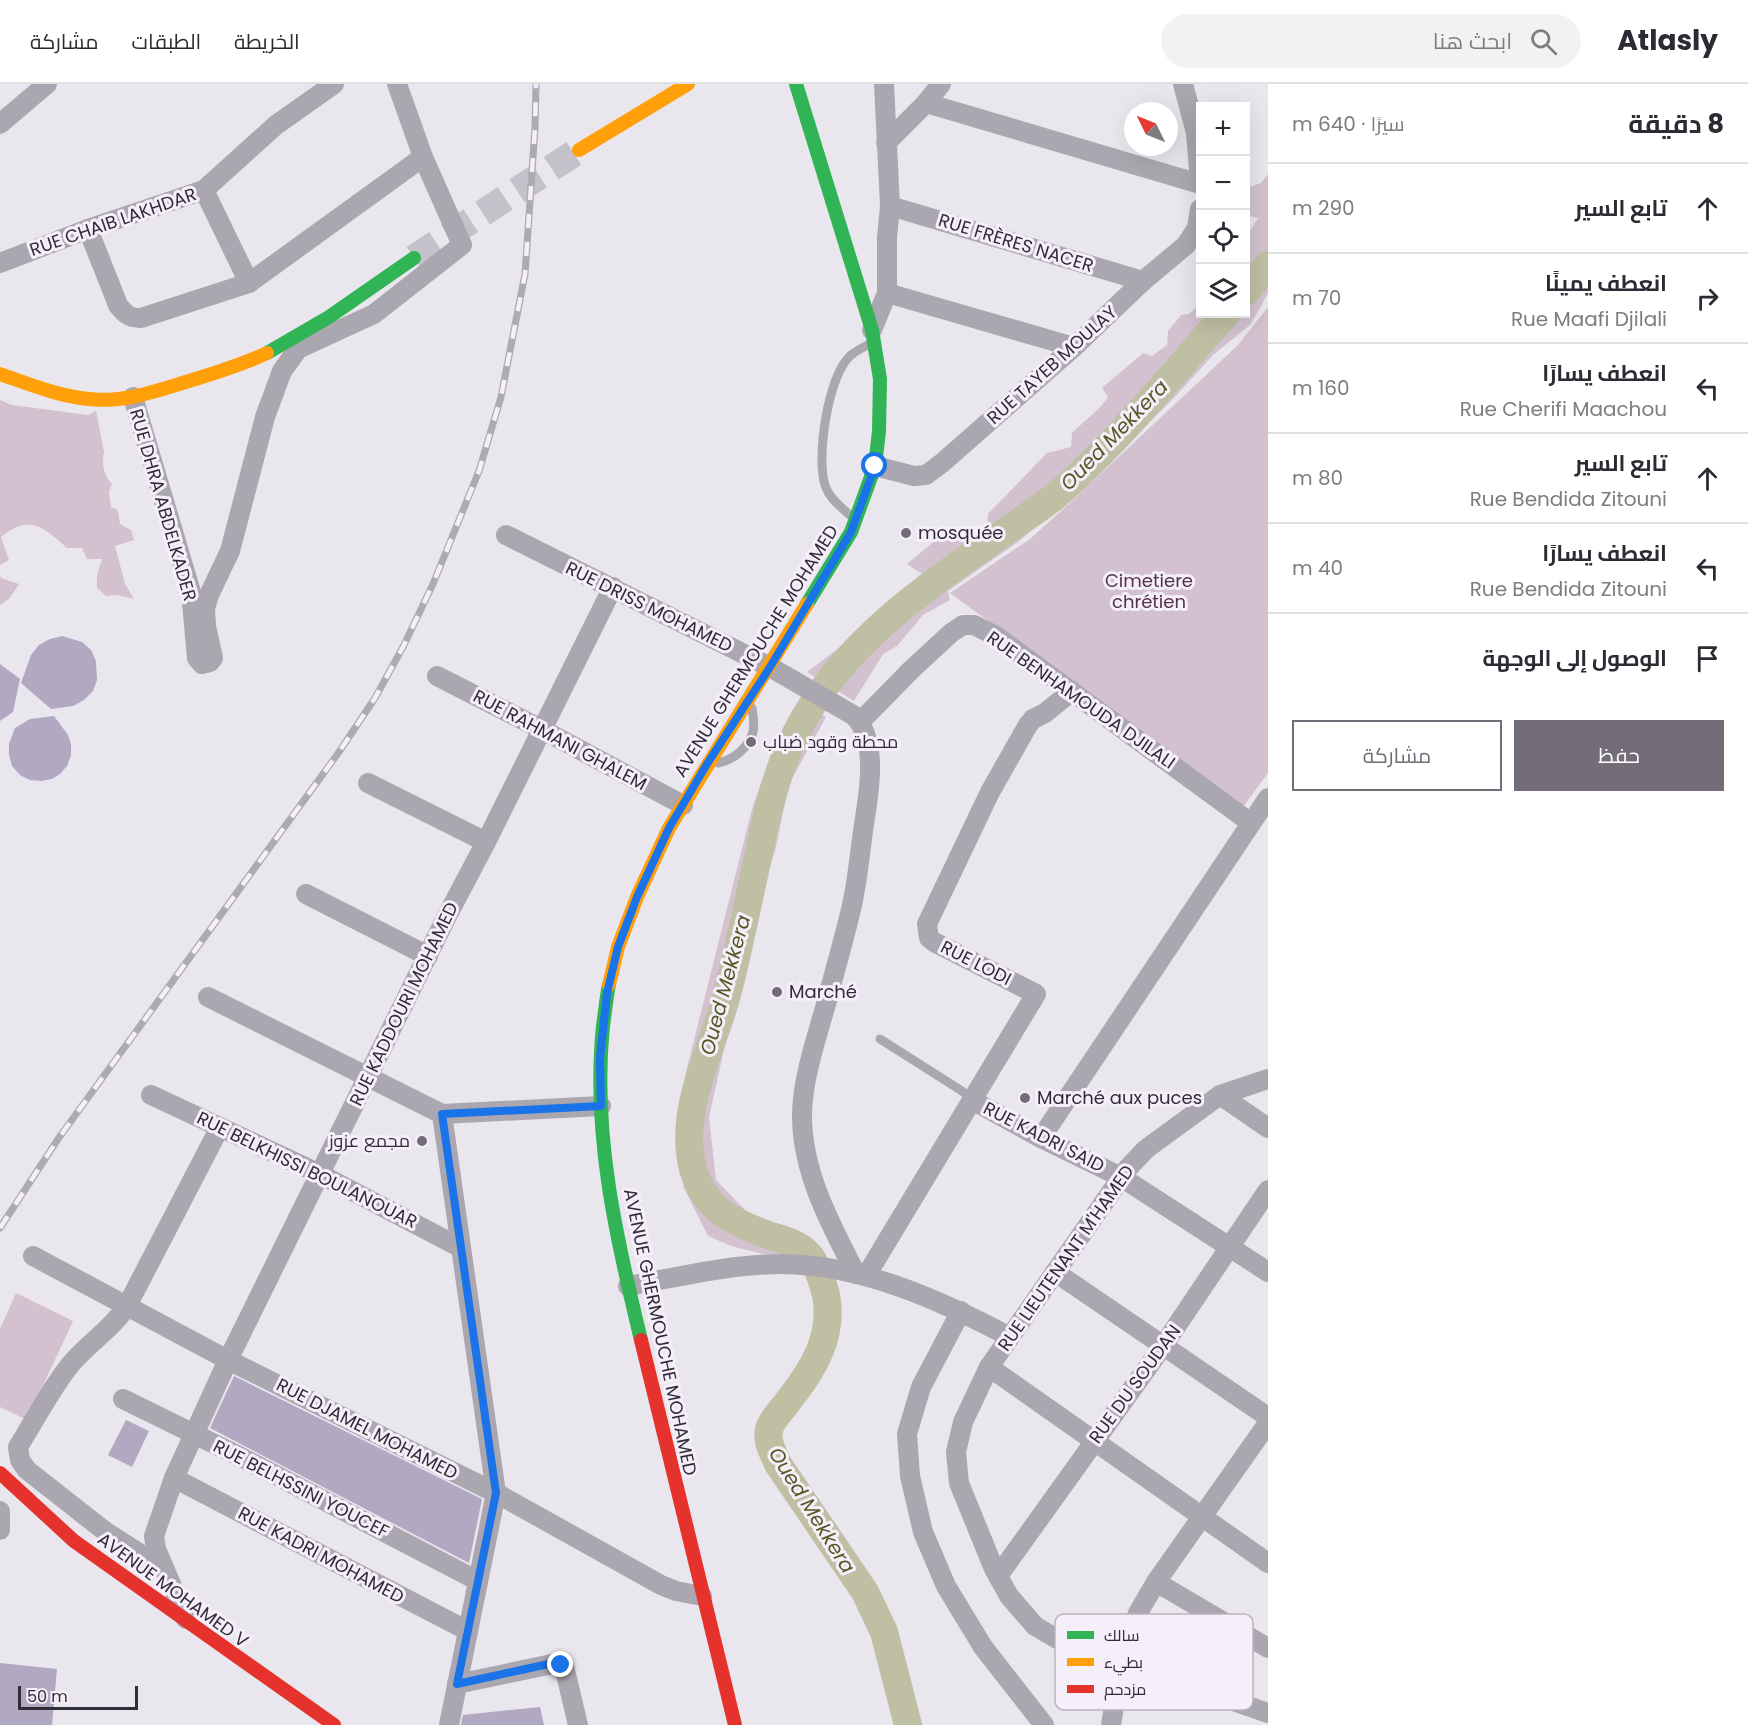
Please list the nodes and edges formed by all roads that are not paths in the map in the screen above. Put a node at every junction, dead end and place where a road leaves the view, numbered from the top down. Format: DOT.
graph roads {
  1 [pos="47,84"];
  2 [pos="334,84"];
  3 [pos="397,84"];
  4 [pos="688,84"];
  5 [pos="796,84"];
  6 [pos="884,84"];
  7 [pos="941,84"];
  8 [pos="1183,84"];
  9 [pos="926,103"];
  10 [pos="0,124"];
  11 [pos="886,143"];
  12 [pos="579,150"];
  13 [pos="1198,156"];
  14 [pos="423,157"];
  15 [pos="1196,182"];
  16 [pos="204,190"];
  17 [pos="890,206"];
  18 [pos="1200,210"];
  19 [pos="88,229"];
  20 [pos="414,258"];
  21 [pos="0,263"];
  22 [pos="1143,281"];
  23 [pos="249,283"];
  24 [pos="887,293"];
  25 [pos="873,336"];
  26 [pos="1074,347"];
  27 [pos="0,374"];
  28 [pos="133,397"];
  29 [pos="875,466"];
  30 [pos="855,521"];
  31 [pos="506,535"];
  32 [pos="613,587"];
  33 [pos="770,667"];
  34 [pos="437,676"];
  35 [pos="1072,691"];
  36 [pos="751,696"];
  37 [pos="856,719"];
  38 [pos="541,729"];
  39 [pos="707,764"];
  40 [pos="368,783"];
  41 [pos="1268,798"];
  42 [pos="683,805"];
  43 [pos="1251,822"];
  44 [pos="486,842"];
  45 [pos="306,894"];
  46 [pos="428,956"];
  47 [pos="208,997"];
  48 [pos="880,1039"];
  49 [pos="368,1078"];
  50 [pos="1268,1079"];
  51 [pos="151,1095"];
  52 [pos="1220,1095"];
  53 [pos="972,1100"];
  54 [pos="601,1106"];
  55 [pos="442,1114"];
  56 [pos="220,1127"];
  57 [pos="1268,1128"];
  58 [pos="1041,1138"];
  59 [pos="320,1174"];
  60 [pos="1122,1177"];
  61 [pos="1268,1190"];
  62 [pos="1231,1246"];
  63 [pos="461,1248"];
  64 [pos="33,1256"];
  65 [pos="1055,1272"];
  66 [pos="1268,1272"];
  67 [pos="854,1273"];
  68 [pos="628,1286"];
  69 [pos="127,1306"];
  70 [pos="961,1311"];
  71 [pos="1010,1337"];
  72 [pos="1163,1346"];
  73 [pos="228,1360"];
  74 [pos="990,1367"];
  75 [pos="123,1399"];
  76 [pos="1268,1417"];
  77 [pos="1268,1423"];
  78 [pos="194,1434"];
  79 [pos="1094,1441"];
  80 [pos="0,1473"];
  81 [pos="174,1478"];
  82 [pos="496,1493"];
  83 [pos="0,1511"];
  84 [pos="1202,1516"];
  85 [pos="0,1530"];
  86 [pos="1268,1563"];
  87 [pos="164,1569"];
  88 [pos="998,1576"];
  89 [pos="478,1581"];
  90 [pos="1156,1582"];
  91 [pos="702,1596"];
  92 [pos="1138,1614"];
  93 [pos="1210,1614"];
  94 [pos="188,1623"];
  95 [pos="468,1631"];
  96 [pos="1055,1638"];
  97 [pos="1253,1639"];
  98 [pos="1268,1648"];
  99 [pos="457,1684"];
  100 [pos="1253,1708"];
  101 [pos="1113,1710"];
  102 [pos="1268,1713"];
  103 [pos="334,1725"];
  104 [pos="449,1725"];
  105 [pos="579,1725"];
  106 [pos="735,1725"];
  107 [pos="1044,1725"];
  108 [pos="1111,1725"];
  1 -- 10 [label="street"];
  2 -- 16 [label="street, RUE CHAIB LAKHDAR"];
  3 -- 14 [label="street"];
  4 -- 12 [label="main road"];
  5 -- 25 [label="main road, AVENUE GHERMOUCHE MOHAMED"];
  6 -- 11 [label="street"];
  7 -- 9 [label="street"];
  8 -- 13 [label="street"];
  9 -- 11 [label="street"];
  9 -- 15 [label="street"];
  11 -- 17 [label="street"];
  14 -- 23 [label="street"];
  14 -- 28 [label="street, RUE DHRA ABDELKADER"];
  16 -- 19 [label="street, RUE CHAIB LAKHDAR"];
  16 -- 23 [label="street"];
  17 -- 22 [label="street, RUE FRÈRES NACER"];
  17 -- 24 [label="street"];
  18 -- 22 [label="street, RUE TAYEB MOULAY"];
  19 -- 21 [label="street, RUE CHAIB LAKHDAR"];
  19 -- 23 [label="street"];
  20 -- 28 [label="main road"];
  22 -- 26 [label="street, RUE TAYEB MOULAY"];
  24 -- 25 [label="street"];
  24 -- 26 [label="street"];
  25 -- 29 [label="main road, AVENUE GHERMOUCHE MOHAMED"];
  25 -- 30 [label="lane"];
  26 -- 29 [label="street, RUE TAYEB MOULAY"];
  27 -- 28 [label="main road"];
  29 -- 30 [label="main road, AVENUE GHERMOUCHE MOHAMED"];
  30 -- 33 [label="main road, AVENUE GHERMOUCHE MOHAMED"];
  31 -- 32 [label="street, RUE DRISS MOHAMED"];
  32 -- 33 [label="street, RUE DRISS MOHAMED"];
  32 -- 38 [label="street, RUE KADDOURI MOHAMED"];
  33 -- 36 [label="main road, AVENUE GHERMOUCHE MOHAMED"];
  33 -- 37 [label="street, RUE DRISS MOHAMED"];
  34 -- 38 [label="street, RUE RAHMANI GHALEM"];
  35 -- 37 [label="street, RUE BENHAMOUDA DJILALI"];
  35 -- 43 [label="street, RUE BENHAMOUDA DJILALI"];
  35 -- 53 [label="street, RUE LODI"];
  36 -- 39 [label="main road, AVENUE GHERMOUCHE MOHAMED"];
  36 -- 39 [label="lane"];
  37 -- 67 [label="street"];
  38 -- 42 [label="street, RUE RAHMANI GHALEM"];
  38 -- 44 [label="street, RUE KADDOURI MOHAMED"];
  39 -- 42 [label="main road, AVENUE GHERMOUCHE MOHAMED"];
  40 -- 44 [label="street"];
  41 -- 43 [label="street"];
  42 -- 54 [label="main road, AVENUE GHERMOUCHE MOHAMED"];
  43 -- 58 [label="street"];
  44 -- 46 [label="street, RUE KADDOURI MOHAMED"];
  45 -- 46 [label="street"];
  46 -- 49 [label="street, RUE KADDOURI MOHAMED"];
  47 -- 49 [label="street"];
  48 -- 53 [label="lane"];
  49 -- 55 [label="street"];
  49 -- 59 [label="street, RUE KADDOURI MOHAMED"];
  50 -- 52 [label="street, RUE LIEUTENANT M'HAMED"];
  51 -- 56 [label="street, RUE BELKHISSI BOULANOUAR"];
  52 -- 57 [label="street"];
  52 -- 60 [label="street, RUE LIEUTENANT M'HAMED"];
  53 -- 58 [label="street, RUE KADRI SAID"];
  53 -- 67 [label="street"];
  54 -- 55 [label="street"];
  54 -- 68 [label="main road, AVENUE GHERMOUCHE MOHAMED"];
  55 -- 63 [label="street"];
  56 -- 59 [label="street, RUE BELKHISSI BOULANOUAR"];
  56 -- 69 [label="street"];
  58 -- 60 [label="street, RUE KADRI SAID"];
  59 -- 63 [label="street, RUE BELKHISSI BOULANOUAR"];
  59 -- 73 [label="street, RUE KADDOURI MOHAMED"];
  60 -- 62 [label="street, RUE KADRI SAID"];
  60 -- 65 [label="street, RUE LIEUTENANT M'HAMED"];
  61 -- 62 [label="street, RUE DU SOUDAN"];
  62 -- 66 [label="street, RUE KADRI SAID"];
  62 -- 72 [label="street, RUE DU SOUDAN"];
  63 -- 82 [label="street"];
  64 -- 69 [label="street, RUE DJAMEL MOHAMED"];
  65 -- 71 [label="street, RUE LIEUTENANT M'HAMED"];
  65 -- 72 [label="street"];
  67 -- 68 [label="street"];
  67 -- 70 [label="street"];
  68 -- 91 [label="main road, AVENUE GHERMOUCHE MOHAMED"];
  69 -- 73 [label="street, RUE DJAMEL MOHAMED"];
  69 -- 87 [label="street"];
  70 -- 71 [label="street"];
  70 -- 107 [label="street"];
  71 -- 74 [label="street, RUE LIEUTENANT M'HAMED"];
  72 -- 76 [label="street"];
  72 -- 79 [label="street, RUE DU SOUDAN"];
  73 -- 78 [label="street, RUE KADDOURI MOHAMED"];
  73 -- 82 [label="street, RUE DJAMEL MOHAMED"];
  74 -- 79 [label="street"];
  74 -- 88 [label="street, RUE LIEUTENANT M'HAMED"];
  75 -- 78 [label="street, RUE BELHSSINI YOUCEF"];
  77 -- 84 [label="street"];
  78 -- 81 [label="street, RUE KADDOURI MOHAMED"];
  78 -- 89 [label="street, RUE BELHSSINI YOUCEF"];
  79 -- 84 [label="street"];
  79 -- 88 [label="street, RUE DU SOUDAN"];
  80 -- 94 [label="main road, AVENUE MOHAMED V"];
  81 -- 87 [label="street, RUE KADDOURI MOHAMED"];
  81 -- 95 [label="street, RUE KADRI MOHAMED"];
  82 -- 89 [label="street"];
  82 -- 91 [label="street, RUE DJAMEL MOHAMED"];
  83 -- 85 [label="street"];
  84 -- 86 [label="street"];
  84 -- 90 [label="street"];
  87 -- 94 [label="street, RUE KADDOURI MOHAMED"];
  88 -- 96 [label="street, RUE LIEUTENANT M'HAMED"];
  89 -- 95 [label="street"];
  90 -- 92 [label="street"];
  90 -- 93 [label="street"];
  91 -- 106 [label="main road, AVENUE GHERMOUCHE MOHAMED"];
  94 -- 103 [label="main road, AVENUE MOHAMED V"];
  95 -- 99 [label="street"];
  97 -- 98 [label="street"];
  99 -- 104 [label="street"];
  99 -- 105 [label="street"];
  100 -- 102 [label="street, RUE LIEUTENANT M'HAMED"];
  101 -- 108 [label="street"];
}
